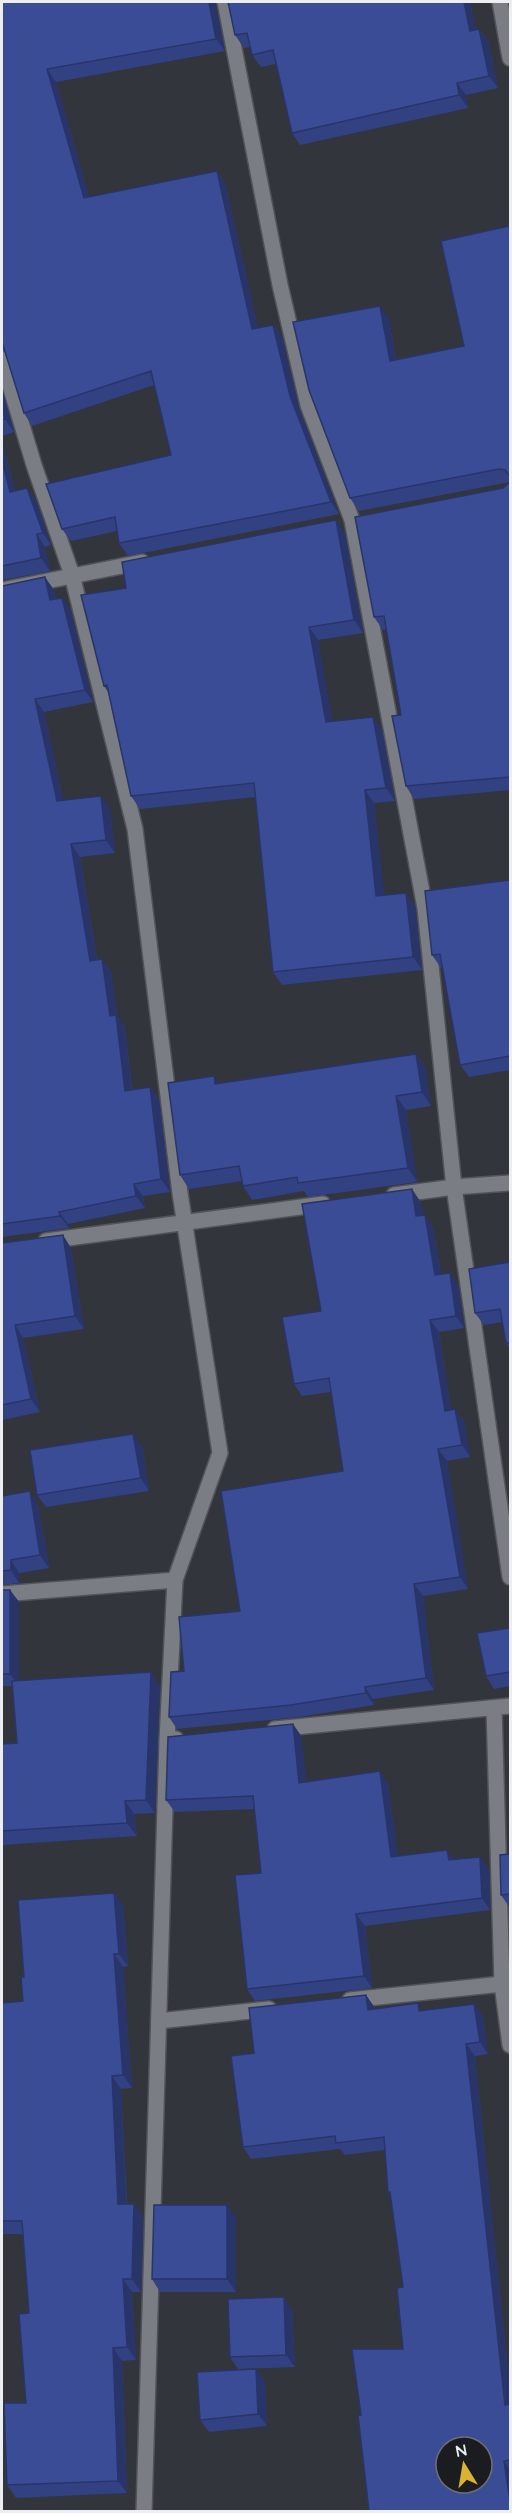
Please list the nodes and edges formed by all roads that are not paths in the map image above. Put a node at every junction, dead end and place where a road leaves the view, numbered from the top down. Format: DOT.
graph roads {
  1 [pos="225,2"];
  2 [pos="500,2"];
  3 [pos="510,58"];
  4 [pos="2,359"];
  5 [pos="161,559"];
  6 [pos="72,575"];
  7 [pos="2,590"];
  8 [pos="510,1183"];
  9 [pos="454,1187"];
  10 [pos="384,1196"];
  11 [pos="337,1202"];
  12 [pos="184,1222"];
  13 [pos="36,1243"];
  14 [pos="510,1577"];
  15 [pos="175,1580"];
  16 [pos="2,1594"];
  17 [pos="510,1706"];
  18 [pos="494,1707"];
  19 [pos="260,1731"];
  20 [pos="190,1738"];
  21 [pos="167,1740"];
  22 [pos="502,1984"];
  23 [pos="336,2002"];
  24 [pos="289,2007"];
  25 [pos="159,2021"];
  26 [pos="510,2045"];
  27 [pos="144,2511"];
  1 -- 9 [label="street"];
  2 -- 3 [label="street"];
  4 -- 6 [label="street"];
  5 -- 6 [label="street"];
  6 -- 7 [label="street"];
  6 -- 12 [label="street"];
  8 -- 9 [label="street"];
  9 -- 10 [label="street"];
  9 -- 14 [label="street"];
  11 -- 12 [label="street"];
  12 -- 13 [label="street"];
  12 -- 15 [label="street"];
  15 -- 16 [label="street"];
  15 -- 21 [label="street"];
  17 -- 18 [label="street"];
  18 -- 19 [label="street"];
  18 -- 22 [label="street"];
  20 -- 21 [label="street"];
  21 -- 25 [label="street"];
  22 -- 23 [label="street"];
  22 -- 26 [label="street"];
  24 -- 25 [label="street"];
  25 -- 27 [label="street"];
}
